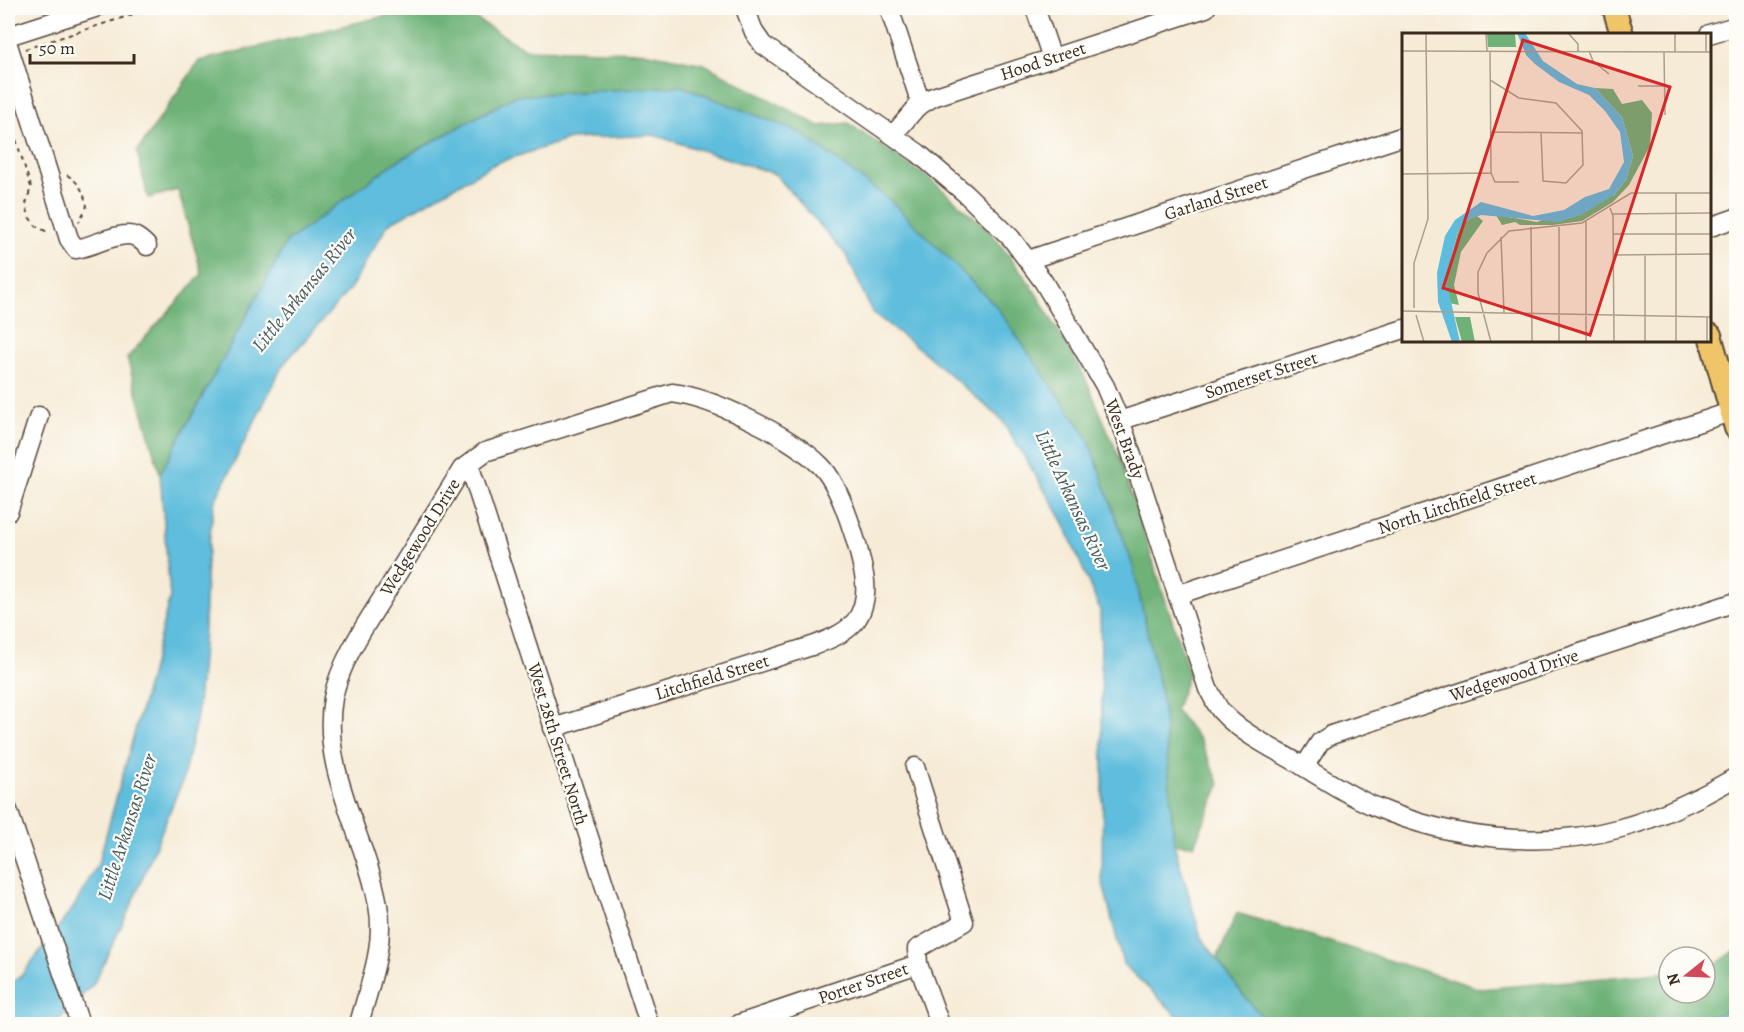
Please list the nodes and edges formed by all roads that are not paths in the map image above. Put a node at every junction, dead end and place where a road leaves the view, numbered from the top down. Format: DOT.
graph roads {
  1 [pos="95,8"];
  2 [pos="745,8"];
  3 [pos="889,8"];
  4 [pos="1035,8"];
  5 [pos="1206,8"];
  6 [pos="1614,8"];
  7 [pos="1181,11"];
  8 [pos="1737,26"];
  9 [pos="1622,33"];
  10 [pos="1711,34"];
  11 [pos="8,45"];
  12 [pos="1052,58"];
  13 [pos="921,104"];
  14 [pos="893,135"];
  15 [pos="1402,136"];
  16 [pos="1737,218"];
  17 [pos="1711,227"];
  18 [pos="147,246"];
  19 [pos="1028,260"];
  20 [pos="1402,330"];
  21 [pos="1711,338"];
  22 [pos="39,416"];
  23 [pos="1735,416"];
  24 [pos="1119,421"];
  25 [pos="469,464"];
  26 [pos="8,512"];
  27 [pos="1177,596"];
  28 [pos="1737,602"];
  29 [pos="861,610"];
  30 [pos="553,728"];
  31 [pos="915,767"];
  32 [pos="1304,767"];
  33 [pos="1737,777"];
  34 [pos="8,810"];
  35 [pos="918,964"];
  36 [pos="80,1024"];
  37 [pos="359,1024"];
  38 [pos="649,1024"];
  39 [pos="739,1024"];
  40 [pos="940,1024"];
  1 -- 11 [label="street"];
  2 -- 14 [label="street, West Brady"];
  3 -- 13 [label="street"];
  4 -- 12 [label="street"];
  5 -- 7 [label="street, Hood Street"];
  6 -- 9 [label="main road"];
  7 -- 12 [label="street, Hood Street"];
  8 -- 10 [label="street"];
  11 -- 18 [label="street"];
  12 -- 13 [label="street, Hood Street"];
  13 -- 14 [label="street, Hood Street"];
  14 -- 19 [label="street, West Brady"];
  15 -- 19 [label="street, Garland Street"];
  16 -- 17 [label="street"];
  19 -- 24 [label="street, West Brady"];
  20 -- 24 [label="street, Somerset Street"];
  21 -- 23 [label="main road"];
  22 -- 26 [label="street"];
  23 -- 27 [label="street, North Litchfield Street"];
  24 -- 27 [label="street, West Brady"];
  25 -- 29 [label="street, Wedgewood Drive"];
  25 -- 30 [label="street, West 28th Street North"];
  25 -- 37 [label="street, Wedgewood Drive"];
  27 -- 32 [label="street, West Brady"];
  28 -- 32 [label="street, Wedgewood Drive"];
  29 -- 30 [label="street, Litchfield Street"];
  30 -- 38 [label="street, West 28th Street North"];
  31 -- 35 [label="street"];
  32 -- 33 [label="street, West Brady"];
  34 -- 36 [label="street"];
  35 -- 39 [label="street, Porter Street"];
  35 -- 40 [label="street"];
}
